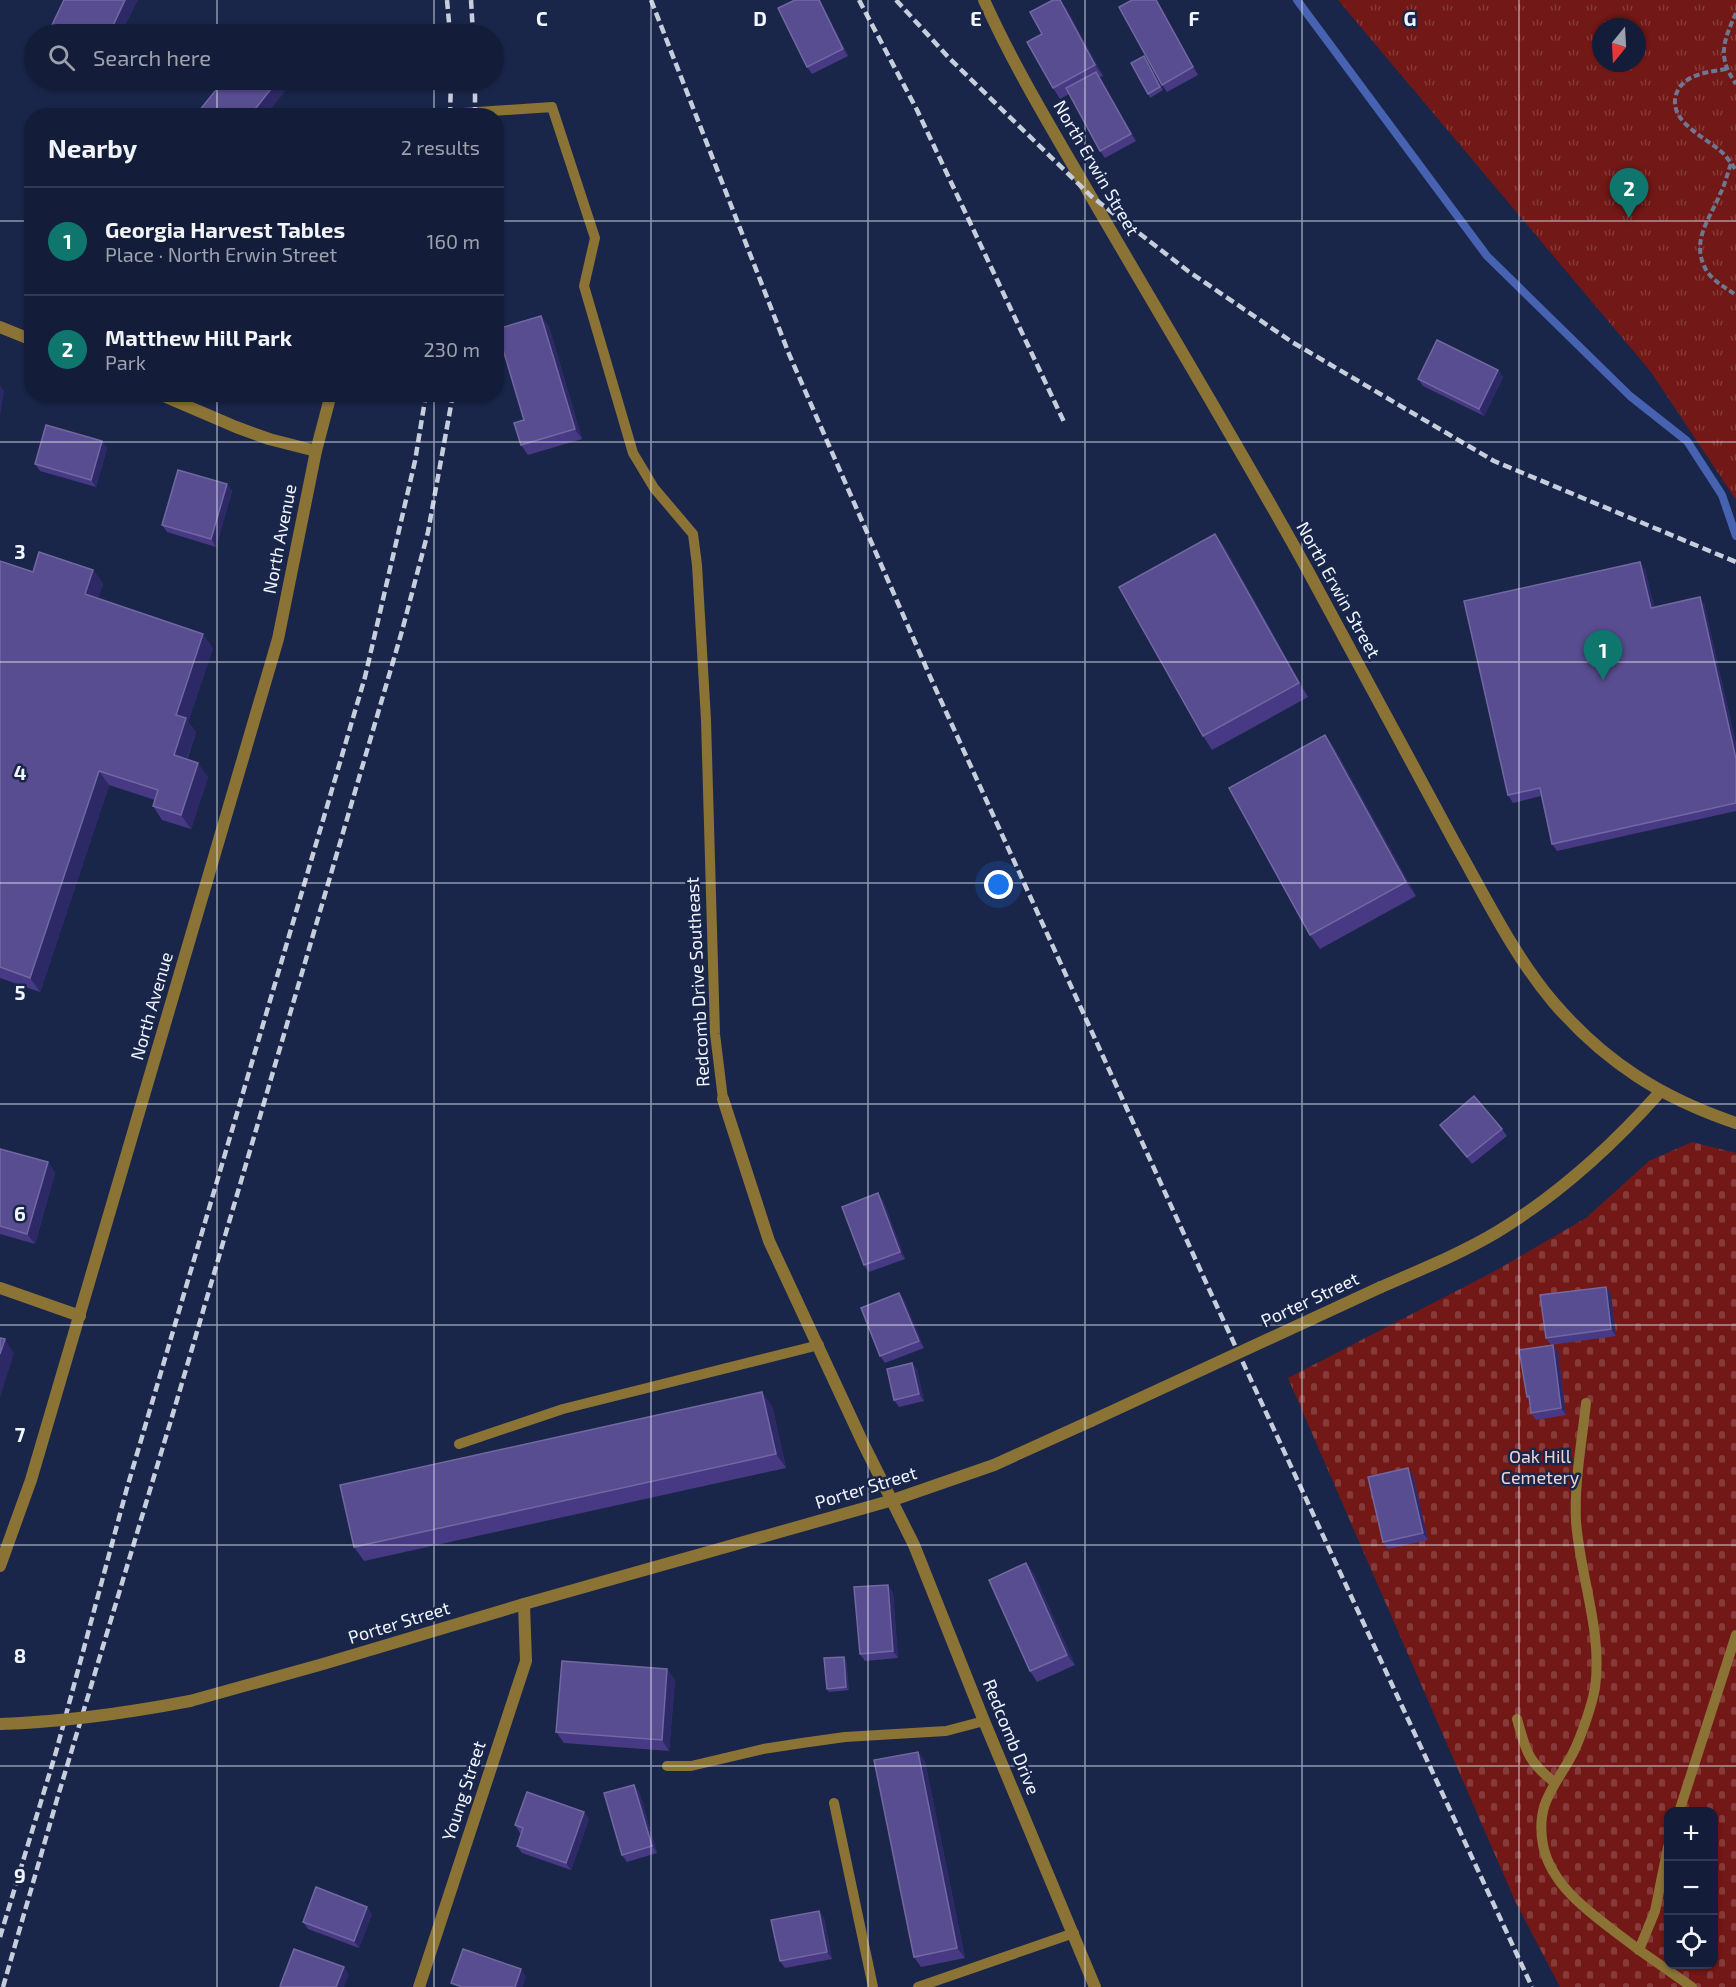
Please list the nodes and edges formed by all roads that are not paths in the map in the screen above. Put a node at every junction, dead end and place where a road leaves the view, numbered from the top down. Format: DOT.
graph roads {
  1 [pos="984,0"];
  2 [pos="504,110"];
  3 [pos="0,327"];
  4 [pos="24,337"];
  5 [pos="178,402"];
  6 [pos="329,402"];
  7 [pos="316,451"];
  8 [pos="1660,1092"];
  9 [pos="723,1099"];
  10 [pos="1736,1124"];
  11 [pos="0,1288"];
  12 [pos="80,1316"];
  13 [pos="819,1345"];
  14 [pos="1586,1403"];
  15 [pos="459,1444"];
  16 [pos="893,1500"];
  17 [pos="0,1566"];
  18 [pos="524,1604"];
  19 [pos="1736,1635"];
  20 [pos="1517,1719"];
  21 [pos="984,1721"];
  22 [pos="0,1725"];
  23 [pos="667,1766"];
  24 [pos="1554,1782"];
  25 [pos="834,1803"];
  26 [pos="1681,1807"];
  27 [pos="1665,1861"];
  28 [pos="1074,1933"];
  29 [pos="1639,1950"];
  30 [pos="419,1987"];
  31 [pos="873,1987"];
  32 [pos="918,1987"];
  33 [pos="1095,1987"];
  34 [pos="1692,1987"];
  1 -- 8 [label="street, North Erwin Street"];
  2 -- 9 [label="lane, Redcomb Drive Southeast"];
  3 -- 4 [label="street"];
  5 -- 7 [label="street"];
  6 -- 7 [label="street, North Avenue"];
  7 -- 12 [label="street, North Avenue"];
  8 -- 10 [label="street, North Erwin Street"];
  8 -- 16 [label="street, Porter Street, bridge"];
  9 -- 13 [label="street, Redcomb Drive Southeast"];
  11 -- 12 [label="street"];
  12 -- 17 [label="street, North Avenue"];
  13 -- 15 [label="lane"];
  13 -- 16 [label="street, Redcomb Drive Southeast"];
  14 -- 24 [label="lane"];
  16 -- 18 [label="street, Porter Street"];
  16 -- 21 [label="street, Redcomb Drive"];
  18 -- 22 [label="street, Porter Street, bridge"];
  18 -- 30 [label="street, Young Street"];
  19 -- 26 [label="lane"];
  20 -- 24 [label="lane"];
  21 -- 23 [label="lane"];
  21 -- 28 [label="street, Redcomb Drive"];
  24 -- 29 [label="lane"];
  25 -- 31 [label="lane"];
  27 -- 29 [label="lane"];
  28 -- 32 [label="lane"];
  28 -- 33 [label="street, Redcomb Drive"];
  29 -- 34 [label="lane"];
}
